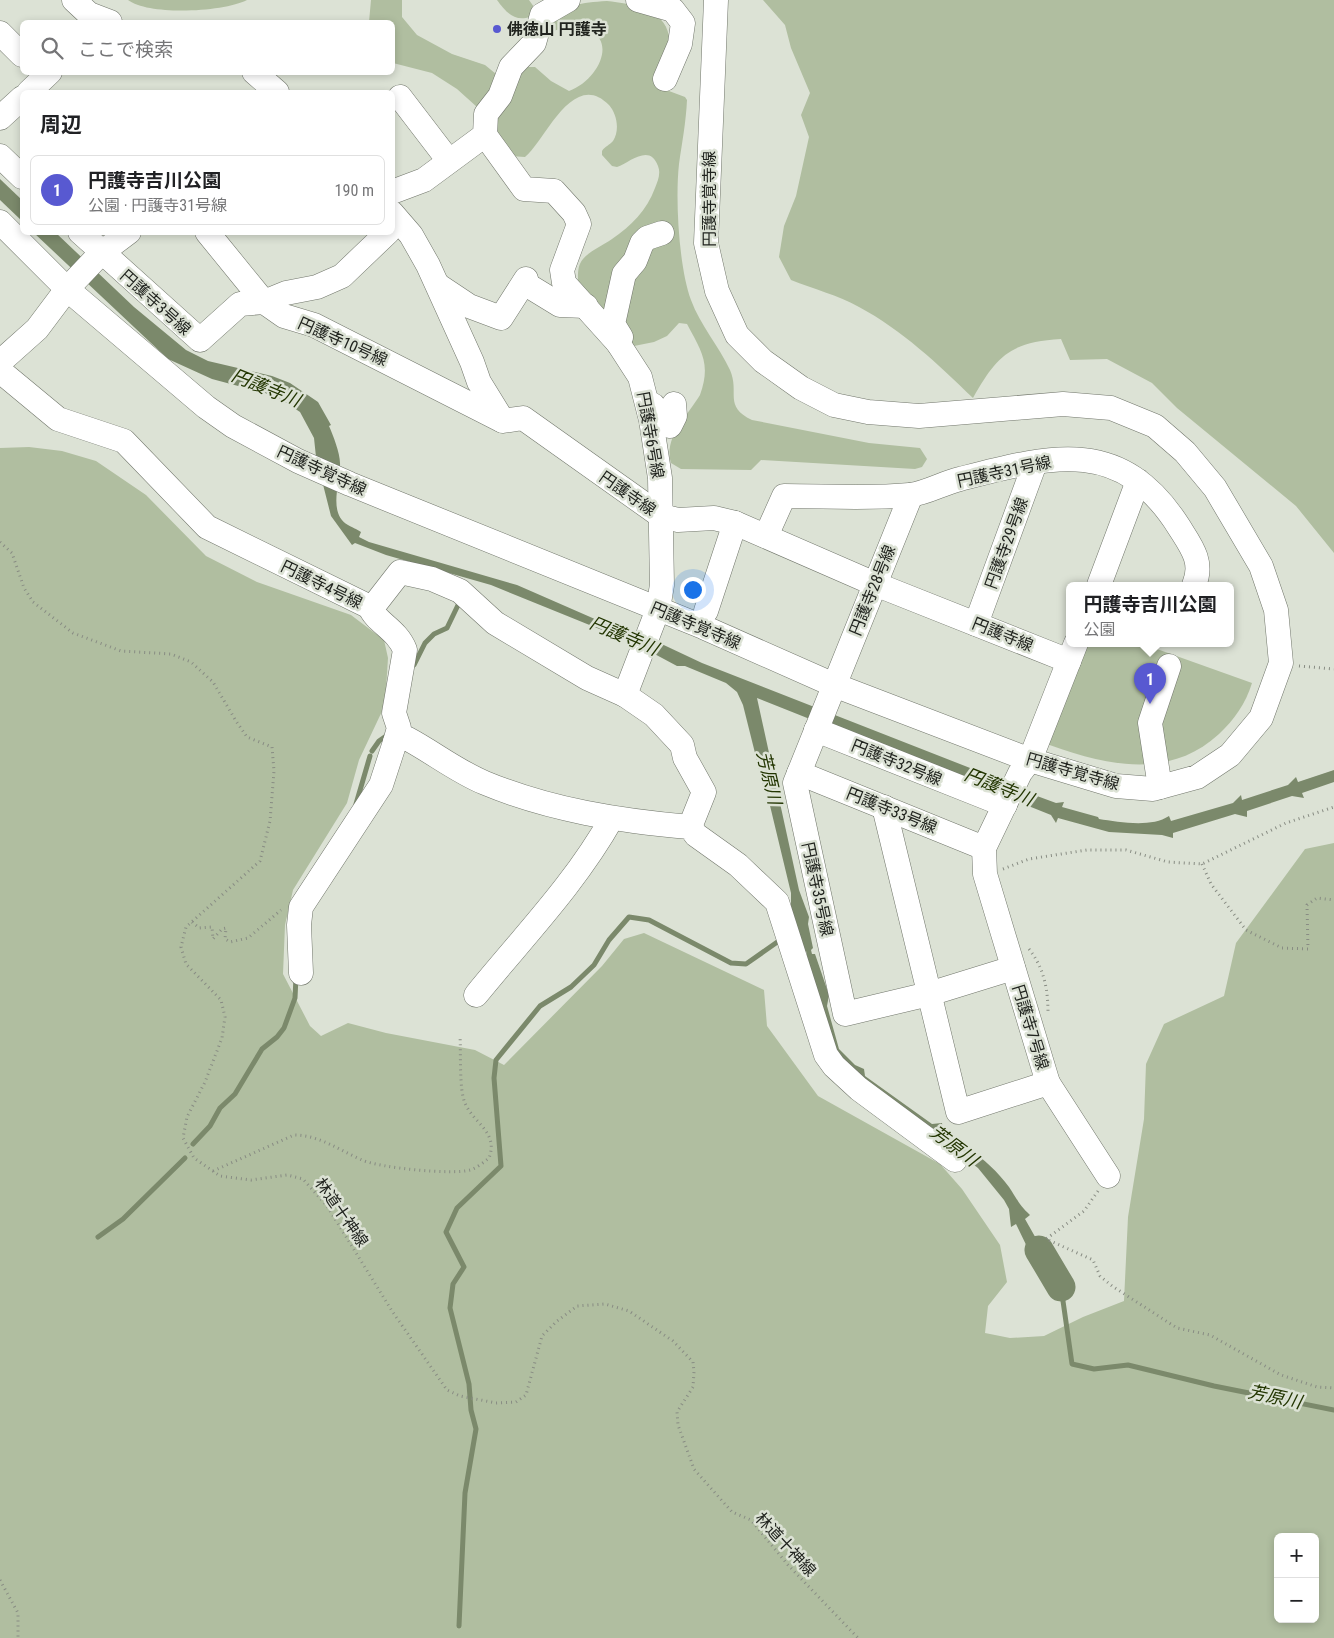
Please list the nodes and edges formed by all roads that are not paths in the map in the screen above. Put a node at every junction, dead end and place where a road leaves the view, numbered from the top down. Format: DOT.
graph roads {
  1 [pos="568,0"];
  2 [pos="716,0"];
  3 [pos="644,1"];
  4 [pos="76,10"];
  5 [pos="105,20"];
  6 [pos="0,33"];
  7 [pos="20,53"];
  8 [pos="258,75"];
  9 [pos="665,79"];
  10 [pos="276,90"];
  11 [pos="400,97"];
  12 [pos="20,100"];
  13 [pos="0,118"];
  14 [pos="485,135"];
  15 [pos="0,156"];
  16 [pos="449,161"];
  17 [pos="20,175"];
  18 [pos="395,191"];
  19 [pos="0,222"];
  20 [pos="395,226"];
  21 [pos="662,233"];
  22 [pos="82,235"];
  23 [pos="125,235"];
  24 [pos="208,235"];
  25 [pos="382,235"];
  26 [pos="97,257"];
  27 [pos="71,285"];
  28 [pos="438,285"];
  29 [pos="264,302"];
  30 [pos="586,306"];
  31 [pos="618,343"];
  32 [pos="0,362"];
  33 [pos="0,371"];
  34 [pos="647,402"];
  35 [pos="674,404"];
  36 [pos="503,421"];
  37 [pos="1035,463"];
  38 [pos="1138,481"];
  39 [pos="911,495"];
  40 [pos="661,516"];
  41 [pos="735,523"];
  42 [pos="766,536"];
  43 [pos="1100,582"];
  44 [pos="1195,582"];
  45 [pos="875,584"];
  46 [pos="370,607"];
  47 [pos="658,609"];
  48 [pos="706,611"];
  49 [pos="976,624"];
  50 [pos="1073,652"];
  51 [pos="1169,666"];
  52 [pos="831,691"];
  53 [pos="625,695"];
  54 [pos="816,730"];
  55 [pos="396,742"];
  56 [pos="1025,766"];
  57 [pos="799,773"];
  58 [pos="1160,787"];
  59 [pos="1006,802"];
  60 [pos="884,807"];
  61 [pos="612,818"];
  62 [pos="690,827"];
  63 [pos="984,848"];
  64 [pos="1013,968"];
  65 [pos="301,973"];
  66 [pos="929,994"];
  67 [pos="476,995"];
  68 [pos="1048,1083"];
  69 [pos="955,1160"];
  70 [pos="1108,1176"];
  1 -- 14 [label="street"];
  2 -- 58 [label="street, 円護寺覚寺線"];
  3 -- 9 [label="street"];
  4 -- 5 [label="street"];
  6 -- 7 [label="street"];
  8 -- 10 [label="street"];
  11 -- 16 [label="street"];
  12 -- 13 [label="street"];
  14 -- 16 [label="street"];
  14 -- 30 [label="street, 円護寺6号線"];
  15 -- 17 [label="street"];
  16 -- 18 [label="street"];
  19 -- 27 [label="street, 円護寺覚寺線"];
  20 -- 28 [label="street"];
  21 -- 31 [label="street"];
  22 -- 26 [label="street"];
  23 -- 26 [label="street"];
  24 -- 29 [label="street, 円護寺10号線"];
  25 -- 29 [label="street, 円護寺3号線"];
  26 -- 27 [label="street"];
  26 -- 29 [label="street, 円護寺3号線"];
  27 -- 32 [label="street"];
  27 -- 47 [label="street, 円護寺覚寺線"];
  28 -- 30 [label="street"];
  28 -- 36 [label="street"];
  29 -- 36 [label="street, 円護寺10号線"];
  30 -- 31 [label="street, 円護寺6号線"];
  31 -- 34 [label="street, 円護寺6号線"];
  33 -- 46 [label="street, 円護寺4号線"];
  34 -- 35 [label="street"];
  34 -- 40 [label="street, 円護寺6号線"];
  36 -- 40 [label="street, 円護寺線"];
  37 -- 38 [label="street, 円護寺31号線"];
  37 -- 39 [label="street, 円護寺31号線"];
  37 -- 49 [label="street, 円護寺29号線"];
  38 -- 43 [label="street"];
  38 -- 44 [label="street, 円護寺31号線"];
  39 -- 42 [label="street, 円護寺31号線"];
  39 -- 45 [label="street, 円護寺28号線"];
  40 -- 41 [label="street, 円護寺線"];
  40 -- 47 [label="street, 円護寺6号線"];
  41 -- 42 [label="street, 円護寺線"];
  41 -- 48 [label="street"];
  42 -- 45 [label="street, 円護寺線"];
  45 -- 49 [label="street, 円護寺線"];
  45 -- 52 [label="street, 円護寺28号線"];
  46 -- 53 [label="street, 円護寺4号線"];
  46 -- 55 [label="street"];
  47 -- 52 [label="street, 円護寺覚寺線"];
  47 -- 53 [label="street"];
  49 -- 50 [label="street, 円護寺線"];
  50 -- 56 [label="street, 円護寺7号線"];
  51 -- 58 [label="street"];
  52 -- 54 [label="street, 円護寺35号線"];
  52 -- 56 [label="street, 円護寺覚寺線"];
  53 -- 62 [label="street"];
  54 -- 57 [label="street, 円護寺35号線"];
  54 -- 59 [label="street, 円護寺32号線"];
  55 -- 61 [label="street"];
  55 -- 65 [label="street"];
  56 -- 58 [label="street, 円護寺覚寺線"];
  56 -- 59 [label="street, 円護寺7号線"];
  57 -- 60 [label="street, 円護寺33号線"];
  57 -- 66 [label="street, 円護寺35号線"];
  59 -- 63 [label="street, 円護寺7号線"];
  60 -- 63 [label="street, 円護寺33号線"];
  60 -- 66 [label="street, 円護寺7号線"];
  61 -- 62 [label="street"];
  61 -- 67 [label="street"];
  62 -- 69 [label="street"];
  63 -- 64 [label="street, 円護寺7号線"];
  64 -- 66 [label="street"];
  64 -- 68 [label="street, 円護寺7号線"];
  66 -- 68 [label="street, 円護寺7号線"];
  68 -- 70 [label="street"];
}
